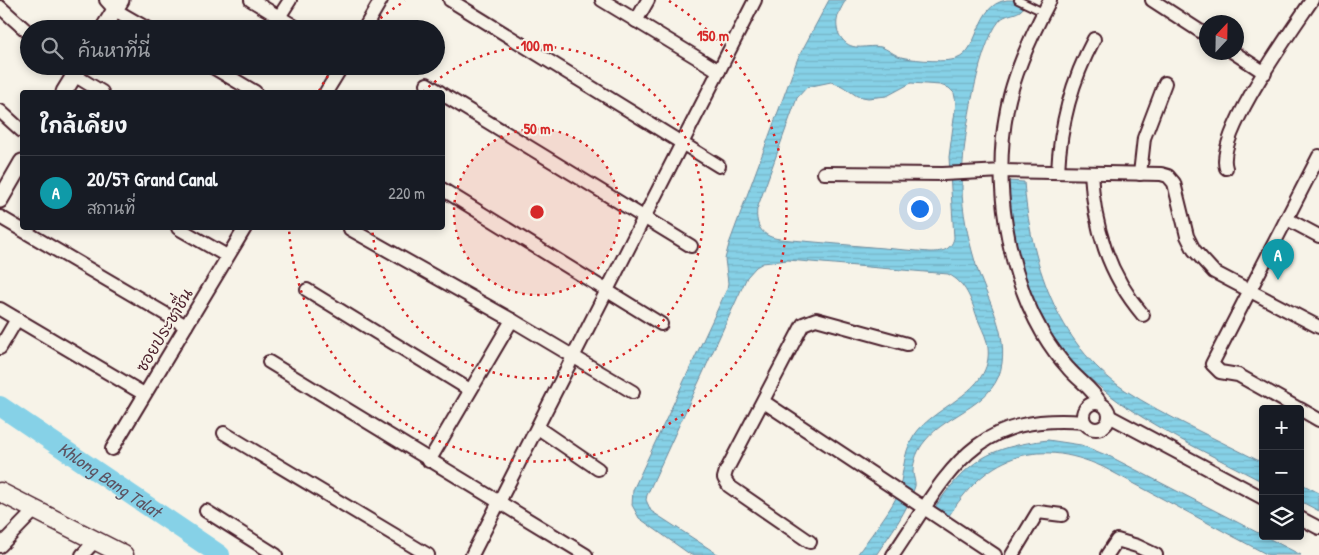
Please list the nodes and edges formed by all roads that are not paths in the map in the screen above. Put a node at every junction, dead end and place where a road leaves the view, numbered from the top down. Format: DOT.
graph roads {
  1 [pos="251,0"];
  2 [pos="290,0"];
  3 [pos="381,0"];
  4 [pos="450,0"];
  5 [pos="602,0"];
  6 [pos="648,0"];
  7 [pos="755,0"];
  8 [pos="1018,0"];
  9 [pos="1050,0"];
  10 [pos="1152,0"];
  11 [pos="1312,0"];
  12 [pos="114,3"];
  13 [pos="0,7"];
  14 [pos="1044,12"];
  15 [pos="279,17"];
  16 [pos="107,20"];
  17 [pos="136,20"];
  18 [pos="284,20"];
  19 [pos="369,20"];
  20 [pos="636,21"];
  21 [pos="20,25"];
  22 [pos="1199,30"];
  23 [pos="1094,39"];
  24 [pos="1244,59"];
  25 [pos="719,71"];
  26 [pos="1265,73"];
  27 [pos="71,75"];
  28 [pos="81,75"];
  29 [pos="226,75"];
  30 [pos="336,75"];
  31 [pos="1165,83"];
  32 [pos="427,84"];
  33 [pos="65,90"];
  34 [pos="99,90"];
  35 [pos="252,90"];
  36 [pos="327,90"];
  37 [pos="436,90"];
  38 [pos="445,95"];
  39 [pos="0,111"];
  40 [pos="20,129"];
  41 [pos="682,143"];
  42 [pos="1319,156"];
  43 [pos="20,165"];
  44 [pos="719,166"];
  45 [pos="1226,168"];
  46 [pos="1003,171"];
  47 [pos="1058,172"];
  48 [pos="824,173"];
  49 [pos="1091,173"];
  50 [pos="1140,174"];
  51 [pos="445,191"];
  52 [pos="0,200"];
  53 [pos="0,217"];
  54 [pos="644,217"];
  55 [pos="1286,219"];
  56 [pos="20,229"];
  57 [pos="22,230"];
  58 [pos="182,230"];
  59 [pos="244,230"];
  60 [pos="352,230"];
  61 [pos="1319,236"];
  62 [pos="691,246"];
  63 [pos="227,256"];
  64 [pos="1248,289"];
  65 [pos="307,290"];
  66 [pos="608,291"];
  67 [pos="0,309"];
  68 [pos="1143,315"];
  69 [pos="17,319"];
  70 [pos="512,320"];
  71 [pos="661,324"];
  72 [pos="186,326"];
  73 [pos="1319,327"];
  74 [pos="907,344"];
  75 [pos="0,348"];
  76 [pos="573,357"];
  77 [pos="269,362"];
  78 [pos="470,390"];
  79 [pos="633,392"];
  80 [pos="144,394"];
  81 [pos="764,402"];
  82 [pos="1101,404"];
  83 [pos="1293,405"];
  84 [pos="1304,411"];
  85 [pos="1109,416"];
  86 [pos="1319,420"];
  87 [pos="1084,422"];
  88 [pos="538,428"];
  89 [pos="224,432"];
  90 [pos="112,449"];
  91 [pos="429,461"];
  92 [pos="598,468"];
  93 [pos="0,492"];
  94 [pos="1259,496"];
  95 [pos="499,501"];
  96 [pos="925,508"];
  97 [pos="36,509"];
  98 [pos="206,512"];
  99 [pos="1062,515"];
  100 [pos="1304,520"];
  101 [pos="1319,528"];
  102 [pos="96,540"];
  103 [pos="810,542"];
  104 [pos="0,546"];
  105 [pos="82,555"];
  106 [pos="124,555"];
  107 [pos="276,555"];
  108 [pos="428,555"];
  109 [pos="472,555"];
  110 [pos="586,555"];
  111 [pos="893,555"];
  112 [pos="995,555"];
  113 [pos="1012,555"];
  114 [pos="1107,555"];
  115 [pos="1156,555"];
  1 -- 15 [label="street"];
  2 -- 15 [label="street"];
  3 -- 19 [label="street"];
  4 -- 41 [label="street"];
  5 -- 20 [label="street"];
  6 -- 20 [label="street"];
  7 -- 25 [label="street"];
  8 -- 14 [label="lane"];
  9 -- 14 [label="street"];
  10 -- 22 [label="street"];
  11 -- 26 [label="street"];
  12 -- 16 [label="street"];
  12 -- 17 [label="street"];
  13 -- 21 [label="street"];
  14 -- 46 [label="street"];
  15 -- 18 [label="street"];
  20 -- 25 [label="street"];
  23 -- 47 [label="street"];
  24 -- 26 [label="street"];
  25 -- 41 [label="street"];
  26 -- 45 [label="street"];
  27 -- 33 [label="street"];
  28 -- 34 [label="street"];
  29 -- 35 [label="street"];
  30 -- 36 [label="street"];
  31 -- 50 [label="street"];
  32 -- 37 [label="street"];
  38 -- 54 [label="street"];
  39 -- 40 [label="street"];
  41 -- 44 [label="street"];
  41 -- 54 [label="street"];
  42 -- 55 [label="street"];
  43 -- 52 [label="street"];
  46 -- 47 [label="street"];
  46 -- 48 [label="street"];
  46 -- 82 [label="street"];
  47 -- 49 [label="street"];
  49 -- 50 [label="street"];
  49 -- 68 [label="street"];
  50 -- 64 [label="street"];
  51 -- 66 [label="street"];
  53 -- 56 [label="street"];
  54 -- 62 [label="street"];
  54 -- 66 [label="street"];
  55 -- 61 [label="street"];
  55 -- 64 [label="street"];
  57 -- 72 [label="street"];
  58 -- 63 [label="street"];
  59 -- 63 [label="street, ซอยประชาชื่น"];
  60 -- 70 [label="street"];
  63 -- 72 [label="street, ซอยประชาชื่น"];
  64 -- 73 [label="street"];
  64 -- 83 [label="street"];
  65 -- 78 [label="street"];
  66 -- 71 [label="street"];
  66 -- 76 [label="street"];
  67 -- 69 [label="street"];
  69 -- 75 [label="street"];
  69 -- 80 [label="street"];
  70 -- 76 [label="street"];
  70 -- 78 [label="street"];
  72 -- 80 [label="street, ซอยประชาชื่น"];
  74 -- 81 [label="street"];
  76 -- 79 [label="street"];
  76 -- 88 [label="street"];
  77 -- 91 [label="street"];
  78 -- 91 [label="street"];
  80 -- 90 [label="street, ซอยประชาชื่น"];
  81 -- 96 [label="street"];
  81 -- 103 [label="street"];
  82 -- 85 [label="street"];
  82 -- 87 [label="street"];
  84 -- 86 [label="street"];
  85 -- 87 [label="street"];
  85 -- 94 [label="street"];
  87 -- 96 [label="street"];
  88 -- 92 [label="street"];
  88 -- 95 [label="street"];
  89 -- 108 [label="street"];
  91 -- 95 [label="street"];
  93 -- 97 [label="main road"];
  95 -- 109 [label="street"];
  95 -- 110 [label="street"];
  96 -- 111 [label="street"];
  96 -- 112 [label="street"];
  97 -- 102 [label="main road"];
  97 -- 104 [label="street"];
  98 -- 107 [label="street"];
  99 -- 113 [label="street"];
  100 -- 101 [label="street"];
  102 -- 105 [label="street"];
  102 -- 106 [label="main road"];
  114 -- 115 [label="street"];
}
